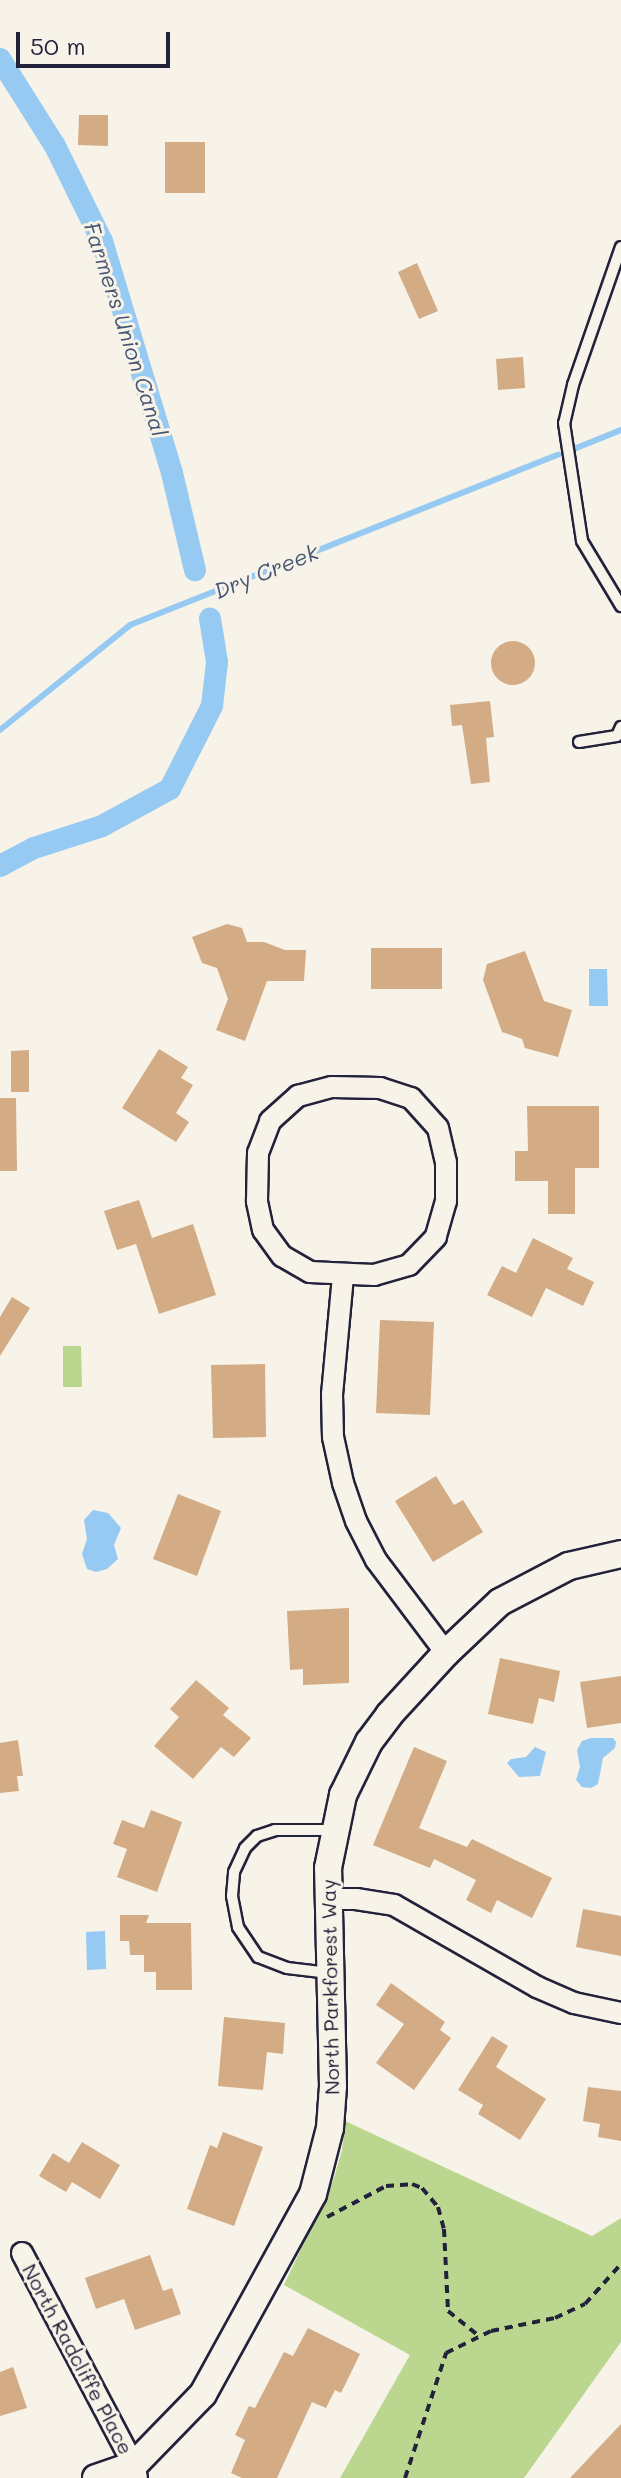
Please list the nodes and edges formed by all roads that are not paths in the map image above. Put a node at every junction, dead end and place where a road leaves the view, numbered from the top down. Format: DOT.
graph roads {
  1 [pos="621,247"];
  2 [pos="621,606"];
  3 [pos="621,727"];
  4 [pos="579,742"];
  5 [pos="343,1276"];
  6 [pos="621,1554"];
  7 [pos="446,1653"];
  8 [pos="333,1830"];
  9 [pos="327,1899"];
  10 [pos="329,1973"];
  11 [pos="621,2013"];
  12 [pos="22,2253"];
  13 [pos="136,2471"];
  14 [pos="96,2478"];
  1 -- 2 [label="lane"];
  3 -- 4 [label="lane"];
  5 -- 5 [label="street"];
  5 -- 7 [label="street"];
  6 -- 7 [label="street, North Parkforest Way"];
  7 -- 8 [label="street, North Parkforest Way"];
  8 -- 9 [label="street, North Parkforest Way"];
  8 -- 10 [label="lane"];
  9 -- 10 [label="street, North Parkforest Way"];
  9 -- 11 [label="street"];
  10 -- 13 [label="street, North Parkforest Way"];
  12 -- 13 [label="street, North Radcliffe Place"];
  13 -- 14 [label="street, North Parkforest Way"];
}
